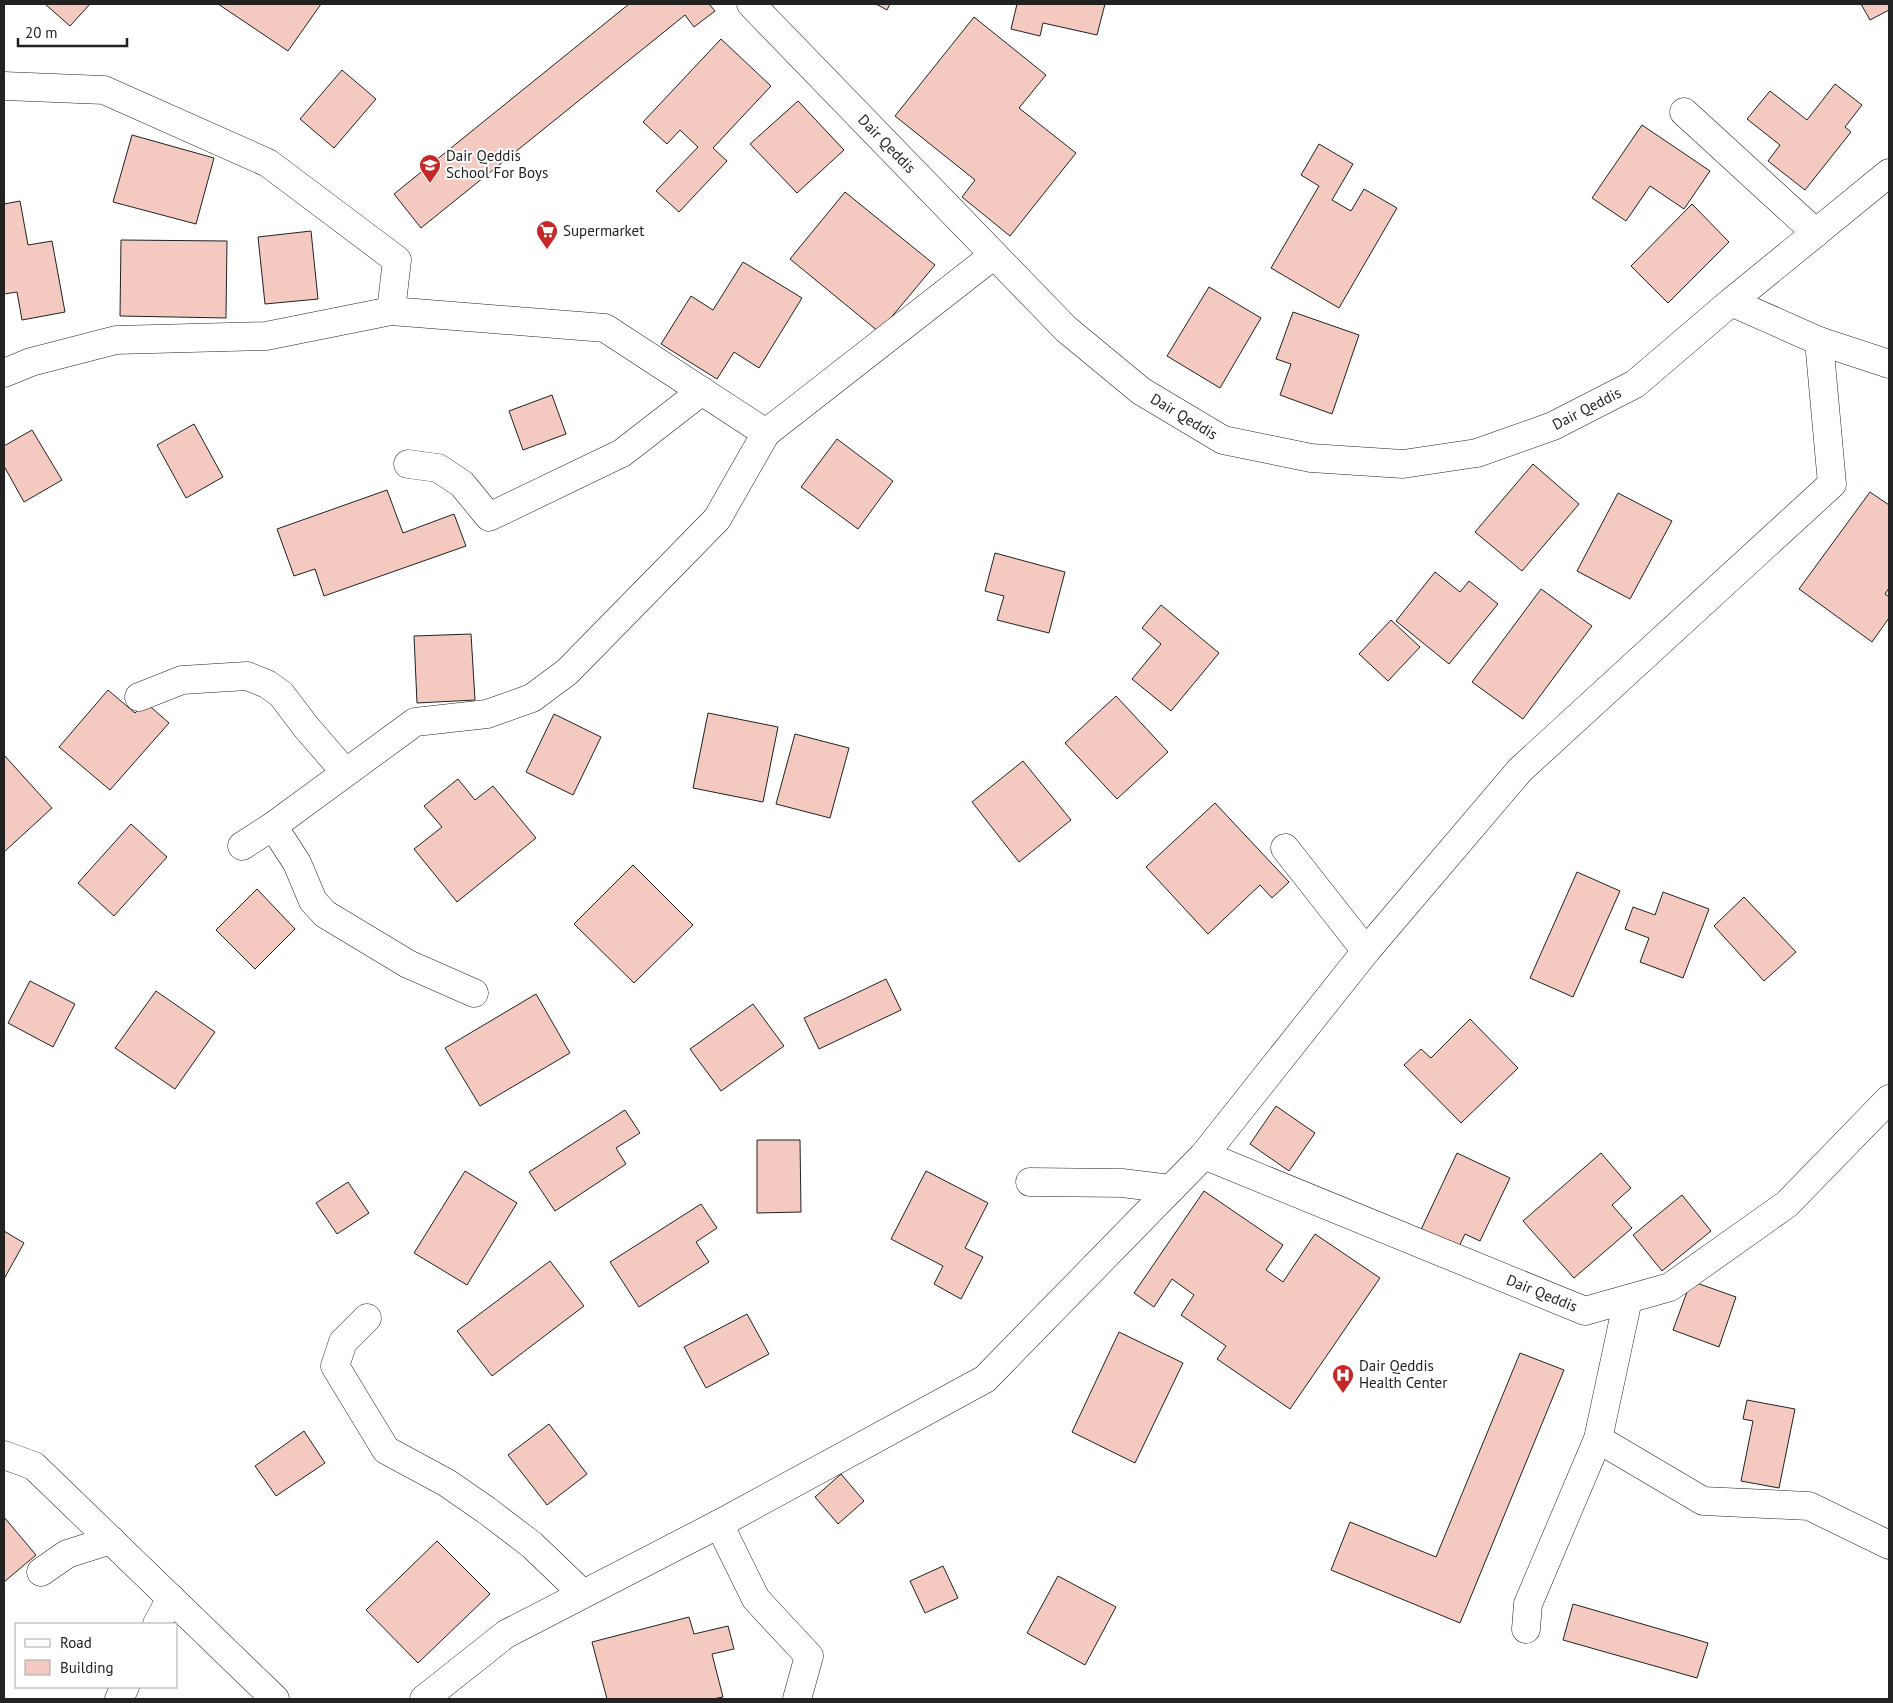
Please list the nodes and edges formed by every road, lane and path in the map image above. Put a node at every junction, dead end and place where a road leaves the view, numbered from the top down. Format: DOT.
graph roads {
  1 [pos="751,4"];
  2 [pos="4,86"];
  3 [pos="1684,112"];
  4 [pos="1889,173"];
  5 [pos="1816,233"];
  6 [pos="994,255"];
  7 [pos="1731,302"];
  8 [pos="391,312"];
  9 [pos="1819,341"];
  10 [pos="1889,364"];
  11 [pos="4,373"];
  12 [pos="702,391"];
  13 [pos="766,433"];
  14 [pos="408,464"];
  15 [pos="139,697"];
  16 [pos="346,772"];
  17 [pos="272,826"];
  18 [pos="242,846"];
  19 [pos="1285,848"];
  20 [pos="1366,951"];
  21 [pos="474,993"];
  22 [pos="1889,1099"];
  23 [pos="1204,1155"];
  24 [pos="1030,1182"];
  25 [pos="1171,1189"];
  26 [pos="1628,1299"];
  27 [pos="367,1318"];
  28 [pos="1598,1440"];
  29 [pos="4,1455"];
  30 [pos="719,1524"];
  31 [pos="111,1540"];
  32 [pos="1889,1545"];
  33 [pos="41,1572"];
  34 [pos="583,1594"];
  35 [pos="171,1598"];
  36 [pos="158,1623"];
  37 [pos="1526,1628"];
  38 [pos="275,1699"];
  39 [pos="424,1699"];
  40 [pos="797,1699"];
  1 -- 6 [label="street, Dair Qeddis"];
  2 -- 8 [label="street"];
  3 -- 5 [label="street"];
  4 -- 5 [label="street, Dair Qeddis"];
  5 -- 7 [label="street, Dair Qeddis"];
  6 -- 7 [label="street, Dair Qeddis"];
  6 -- 13 [label="street"];
  7 -- 9 [label="street"];
  8 -- 11 [label="street"];
  8 -- 12 [label="street"];
  9 -- 10 [label="street"];
  9 -- 20 [label="street"];
  12 -- 13 [label="street"];
  12 -- 14 [label="street"];
  13 -- 16 [label="street"];
  15 -- 16 [label="street"];
  16 -- 17 [label="street"];
  17 -- 18 [label="street"];
  17 -- 21 [label="street"];
  19 -- 20 [label="street"];
  20 -- 23 [label="street"];
  22 -- 26 [label="street, Dair Qeddis"];
  23 -- 25 [label="street"];
  23 -- 26 [label="street, Dair Qeddis"];
  24 -- 25 [label="street"];
  25 -- 30 [label="street"];
  26 -- 28 [label="street"];
  27 -- 34 [label="street"];
  28 -- 32 [label="street"];
  28 -- 37 [label="street"];
  29 -- 31 [label="street"];
  30 -- 34 [label="street"];
  30 -- 40 [label="street"];
  31 -- 33 [label="street"];
  31 -- 35 [label="street"];
  34 -- 39 [label="street"];
  35 -- 36 [label="street"];
  35 -- 38 [label="street"];
}
